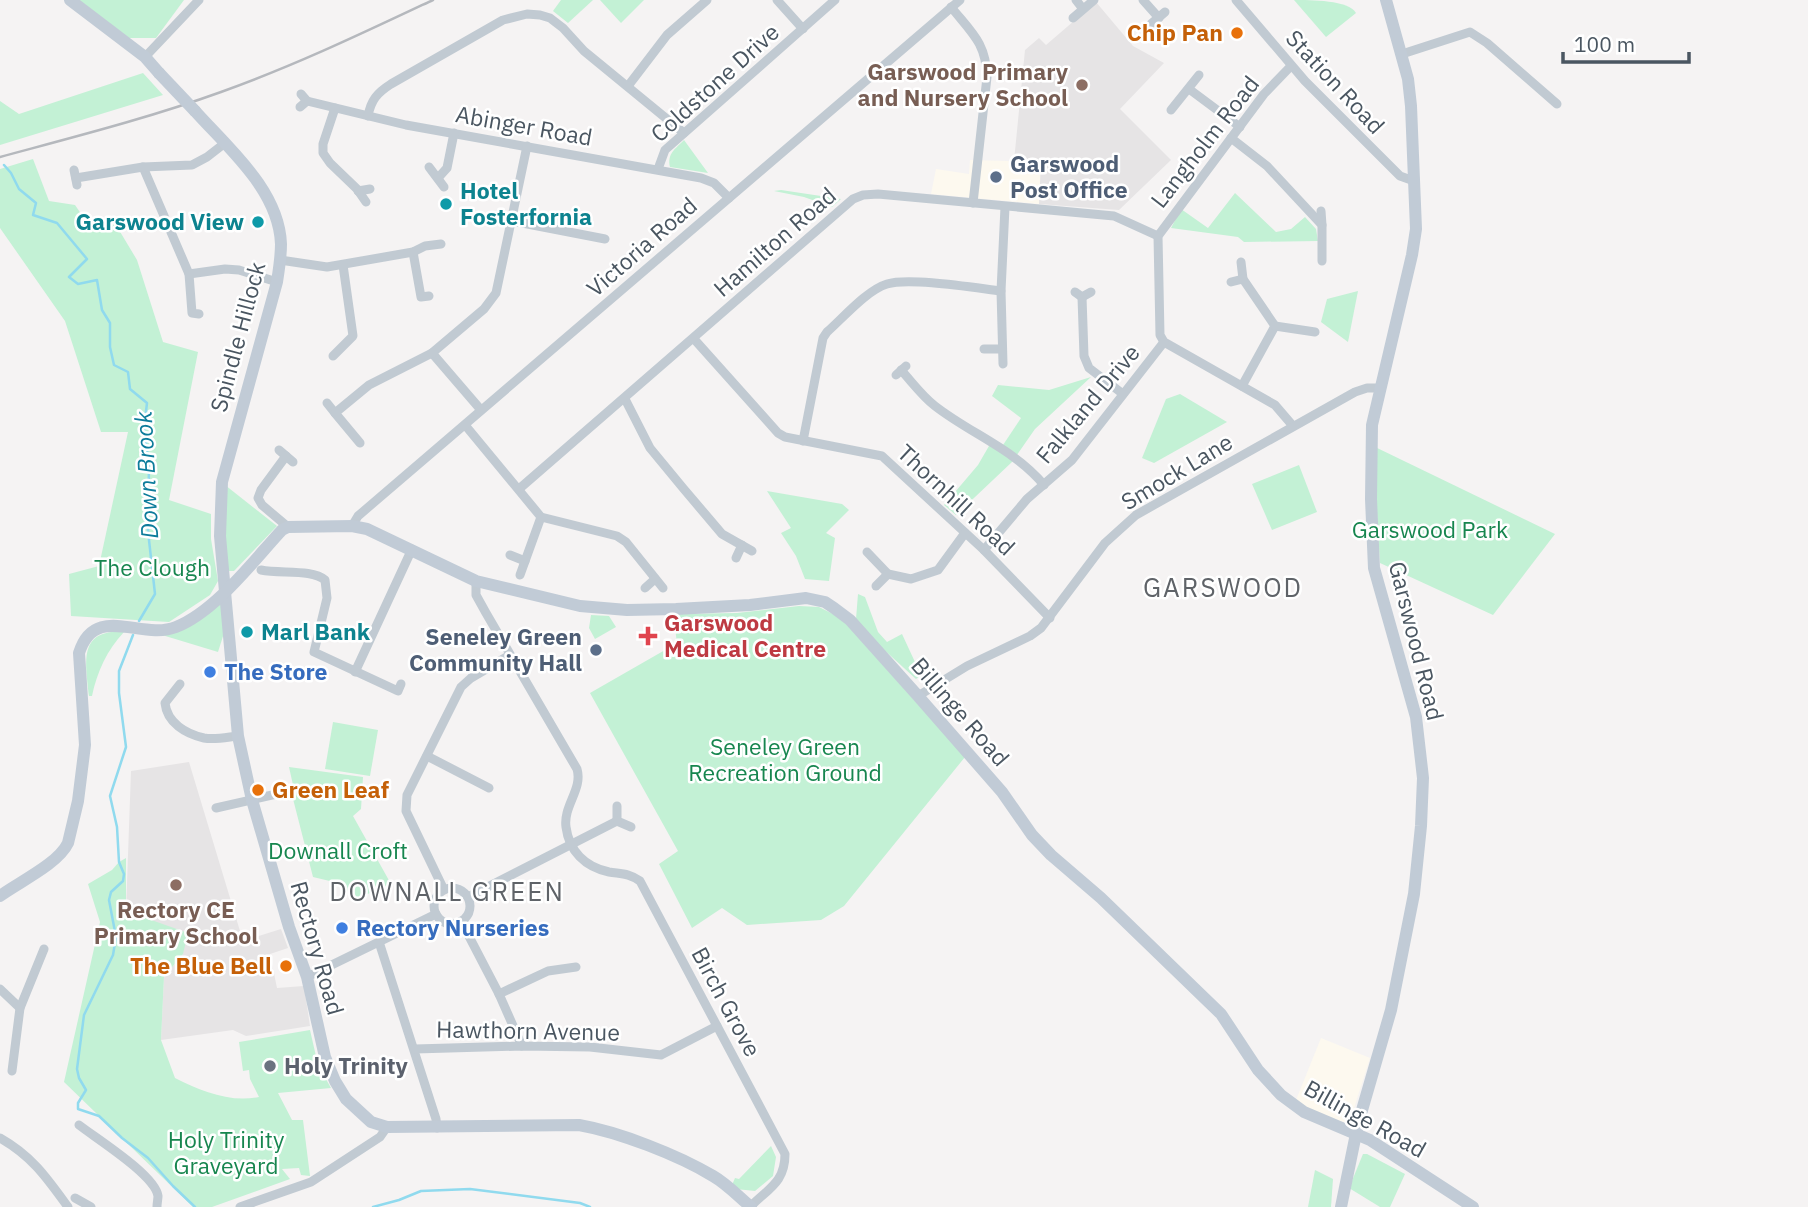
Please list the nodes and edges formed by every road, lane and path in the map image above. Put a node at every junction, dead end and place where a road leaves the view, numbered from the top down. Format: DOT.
graph roads {
  1 [pos="69,0"];
  2 [pos="199,0"];
  3 [pos="776,0"];
  4 [pos="835,0"];
  5 [pos="960,0"];
  6 [pos="1076,0"];
  7 [pos="1094,0"];
  8 [pos="1143,0"];
  9 [pos="1236,0"];
  10 [pos="1386,0"];
  11 [pos="706,5"];
  12 [pos="951,8"];
  13 [pos="1083,9"];
  14 [pos="1073,18"];
  15 [pos="1158,18"];
  16 [pos="803,29"];
  17 [pos="1402,54"];
  18 [pos="145,57"];
  19 [pos="1291,66"];
  20 [pos="1199,75"];
  21 [pos="628,86"];
  22 [pos="1189,89"];
  23 [pos="302,101"];
  24 [pos="1557,104"];
  25 [pos="335,108"];
  26 [pos="1171,110"];
  27 [pos="368,116"];
  28 [pos="1240,127"];
  29 [pos="454,133"];
  30 [pos="684,133"];
  31 [pos="1231,138"];
  32 [pos="225,143"];
  33 [pos="527,146"];
  34 [pos="143,167"];
  35 [pos="429,167"];
  36 [pos="658,169"];
  37 [pos="76,178"];
  38 [pos="1414,181"];
  39 [pos="370,189"];
  40 [pos="358,191"];
  41 [pos="729,198"];
  42 [pos="366,202"];
  43 [pos="973,203"];
  44 [pos="1005,207"];
  45 [pos="1321,211"];
  46 [pos="512,220"];
  47 [pos="1321,225"];
  48 [pos="1158,236"];
  49 [pos="595,237"];
  50 [pos="605,239"];
  51 [pos="441,244"];
  52 [pos="593,248"];
  53 [pos="413,252"];
  54 [pos="280,260"];
  55 [pos="1322,261"];
  56 [pos="1241,262"];
  57 [pos="343,265"];
  58 [pos="189,274"];
  59 [pos="1243,279"];
  60 [pos="277,282"];
  61 [pos="1231,282"];
  62 [pos="1002,291"];
  63 [pos="1083,293"];
  64 [pos="424,299"];
  65 [pos="199,314"];
  66 [pos="1275,326"];
  67 [pos="1314,333"];
  68 [pos="694,339"];
  69 [pos="1164,342"];
  70 [pos="984,349"];
  71 [pos="1002,349"];
  72 [pos="334,350"];
  73 [pos="432,353"];
  74 [pos="1003,364"];
  75 [pos="901,370"];
  76 [pos="1242,386"];
  77 [pos="1380,388"];
  78 [pos="1123,394"];
  79 [pos="625,399"];
  80 [pos="327,403"];
  81 [pos="481,410"];
  82 [pos="335,413"];
  83 [pos="465,425"];
  84 [pos="1293,426"];
  85 [pos="803,440"];
  86 [pos="360,443"];
  87 [pos="286,456"];
  88 [pos="1044,485"];
  89 [pos="519,489"];
  90 [pos="541,517"];
  91 [pos="352,526"];
  92 [pos="288,527"];
  93 [pos="965,533"];
  94 [pos="742,545"];
  95 [pos="412,549"];
  96 [pos="984,550"];
  97 [pos="752,551"];
  98 [pos="867,552"];
  99 [pos="510,555"];
  100 [pos="736,558"];
  101 [pos="525,561"];
  102 [pos="268,568"];
  103 [pos="888,574"];
  104 [pos="520,575"];
  105 [pos="655,579"];
  106 [pos="476,581"];
  107 [pos="876,586"];
  108 [pos="645,588"];
  109 [pos="663,588"];
  110 [pos="226,590"];
  111 [pos="1051,618"];
  112 [pos="510,656"];
  113 [pos="355,672"];
  114 [pos="176,683"];
  115 [pos="401,684"];
  116 [pos="918,696"];
  117 [pos="239,736"];
  118 [pos="427,756"];
  119 [pos="489,788"];
  120 [pos="294,790"];
  121 [pos="252,800"];
  122 [pos="618,806"];
  123 [pos="216,808"];
  124 [pos="617,821"];
  125 [pos="631,827"];
  126 [pos="570,846"];
  127 [pos="444,890"];
  128 [pos="0,896"];
  129 [pos="468,897"];
  130 [pos="436,914"];
  131 [pos="461,921"];
  132 [pos="379,942"];
  133 [pos="44,950"];
  134 [pos="576,967"];
  135 [pos="307,976"];
  136 [pos="0,989"];
  137 [pos="499,994"];
  138 [pos="20,1008"];
  139 [pos="717,1026"];
  140 [pos="522,1046"];
  141 [pos="415,1049"];
  142 [pos="12,1071"];
  143 [pos="79,1125"];
  144 [pos="387,1127"];
  145 [pos="437,1128"];
  146 [pos="1357,1133"];
  147 [pos="0,1138"];
  148 [pos="75,1198"];
  149 [pos="68,1207"];
  150 [pos="91,1207"];
  151 [pos="156,1207"];
  152 [pos="240,1207"];
  153 [pos="751,1207"];
  154 [pos="1341,1207"];
  155 [pos="1473,1207"];
  1 -- 18 [label="street, Spindle Hillock"];
  2 -- 18 [label="street"];
  3 -- 16 [label="street"];
  4 -- 16 [label="street, Coldstone Drive"];
  5 -- 12 [label="street, Victoria Road"];
  6 -- 13 [label="street"];
  7 -- 13 [label="street"];
  8 -- 15 [label="street"];
  9 -- 19 [label="street, Station Road"];
  10 -- 17 [label="street, Garswood Road"];
  11 -- 21 [label="street"];
  12 -- 41 [label="street, Victoria Road"];
  12 -- 43 [label="street"];
  13 -- 14 [label="street"];
  16 -- 30 [label="street, Coldstone Drive"];
  17 -- 24 [label="street"];
  17 -- 38 [label="street, Garswood Road"];
  18 -- 32 [label="street, Spindle Hillock, bridge"];
  19 -- 28 [label="street, Langholm Road"];
  19 -- 38 [label="street, Station Road"];
  20 -- 22 [label="street"];
  21 -- 27 [label="street"];
  21 -- 30 [label="street"];
  22 -- 26 [label="street"];
  22 -- 28 [label="street"];
  23 -- 25 [label="street, Abinger Road"];
  25 -- 27 [label="street, Abinger Road"];
  25 -- 40 [label="street"];
  27 -- 29 [label="street, Abinger Road"];
  28 -- 31 [label="street, Langholm Road"];
  29 -- 33 [label="street, Abinger Road"];
  29 -- 35 [label="street"];
  30 -- 36 [label="street, Coldstone Drive"];
  31 -- 47 [label="street"];
  31 -- 48 [label="street, Langholm Road"];
  32 -- 34 [label="street"];
  32 -- 54 [label="street, Spindle Hillock"];
  33 -- 36 [label="street, Abinger Road"];
  33 -- 46 [label="street"];
  34 -- 37 [label="street"];
  34 -- 58 [label="street"];
  36 -- 41 [label="street, Abinger Road"];
  38 -- 77 [label="street, Garswood Road"];
  39 -- 40 [label="street"];
  40 -- 42 [label="street"];
  41 -- 81 [label="street, Victoria Road"];
  43 -- 44 [label="street, Hamilton Road"];
  43 -- 68 [label="street, Hamilton Road"];
  44 -- 48 [label="street, Hamilton Road"];
  44 -- 62 [label="street"];
  45 -- 47 [label="street"];
  46 -- 49 [label="street"];
  46 -- 73 [label="street"];
  47 -- 55 [label="street"];
  48 -- 69 [label="street, Langholm Road"];
  49 -- 50 [label="street"];
  49 -- 52 [label="street"];
  51 -- 53 [label="street"];
  53 -- 57 [label="street"];
  53 -- 64 [label="street"];
  54 -- 57 [label="street"];
  54 -- 60 [label="street, Spindle Hillock"];
  56 -- 59 [label="street"];
  57 -- 72 [label="street"];
  58 -- 60 [label="street"];
  58 -- 65 [label="street"];
  59 -- 61 [label="street"];
  59 -- 66 [label="street"];
  60 -- 110 [label="street, Spindle Hillock"];
  62 -- 71 [label="street"];
  62 -- 85 [label="street"];
  63 -- 78 [label="street"];
  66 -- 67 [label="street"];
  66 -- 76 [label="street"];
  68 -- 79 [label="street, Hamilton Road"];
  68 -- 85 [label="street, Thornhill Road"];
  69 -- 76 [label="street"];
  69 -- 78 [label="street, Falkland Drive"];
  70 -- 71 [label="street"];
  71 -- 74 [label="street"];
  73 -- 81 [label="street"];
  73 -- 82 [label="street"];
  75 -- 88 [label="street"];
  76 -- 84 [label="street"];
  77 -- 84 [label="street, Smock Lane"];
  77 -- 146 [label="street, Garswood Road"];
  78 -- 88 [label="street, Falkland Drive"];
  79 -- 89 [label="street, Hamilton Road"];
  79 -- 94 [label="street"];
  80 -- 82 [label="street"];
  81 -- 83 [label="street, Victoria Road"];
  82 -- 86 [label="street"];
  83 -- 89 [label="street"];
  83 -- 91 [label="street, Victoria Road"];
  84 -- 111 [label="street, Smock Lane"];
  85 -- 93 [label="street, Thornhill Road"];
  87 -- 92 [label="street"];
  88 -- 96 [label="street, Falkland Drive"];
  89 -- 90 [label="street"];
  90 -- 101 [label="street"];
  90 -- 105 [label="street"];
  91 -- 92 [label="street, Billinge Road"];
  91 -- 95 [label="street, Billinge Road"];
  92 -- 110 [label="street"];
  93 -- 96 [label="street, Thornhill Road"];
  93 -- 103 [label="street"];
  94 -- 97 [label="street"];
  94 -- 100 [label="street"];
  95 -- 106 [label="street, Billinge Road"];
  95 -- 113 [label="street"];
  96 -- 111 [label="street, Thornhill Road"];
  98 -- 103 [label="street"];
  99 -- 101 [label="street"];
  101 -- 104 [label="street"];
  102 -- 113 [label="street"];
  103 -- 107 [label="street"];
  105 -- 108 [label="street"];
  105 -- 109 [label="street"];
  106 -- 112 [label="street"];
  106 -- 116 [label="street, Billinge Road"];
  110 -- 117 [label="street, Rectory Road"];
  110 -- 128 [label="street"];
  111 -- 116 [label="street, Smock Lane"];
  112 -- 118 [label="street"];
  112 -- 126 [label="street"];
  113 -- 115 [label="street"];
  114 -- 117 [label="street"];
  116 -- 146 [label="street, Billinge Road"];
  117 -- 121 [label="street, Rectory Road"];
  118 -- 119 [label="street"];
  118 -- 127 [label="street"];
  120 -- 121 [label="street"];
  121 -- 123 [label="street"];
  121 -- 135 [label="street, Rectory Road"];
  122 -- 124 [label="street"];
  124 -- 125 [label="street"];
  124 -- 126 [label="street"];
  126 -- 129 [label="street"];
  126 -- 139 [label="street, Birch Grove"];
  127 -- 129 [label="street"];
  127 -- 130 [label="street"];
  129 -- 131 [label="street"];
  130 -- 131 [label="street"];
  130 -- 132 [label="street"];
  131 -- 137 [label="street"];
  132 -- 135 [label="street"];
  132 -- 141 [label="street"];
  133 -- 138 [label="street"];
  134 -- 137 [label="street"];
  135 -- 144 [label="street, Rectory Road"];
  136 -- 138 [label="street"];
  137 -- 140 [label="street"];
  138 -- 142 [label="street"];
  139 -- 140 [label="street, Hawthorn Avenue"];
  139 -- 153 [label="street, Birch Grove"];
  140 -- 141 [label="street, Hawthorn Avenue"];
  141 -- 145 [label="street"];
  143 -- 151 [label="street"];
  144 -- 145 [label="street"];
  144 -- 152 [label="street"];
  145 -- 153 [label="street"];
  146 -- 154 [label="street, Garswood Road"];
  146 -- 155 [label="street, Billinge Road"];
  147 -- 149 [label="street"];
  148 -- 150 [label="street"];
}
